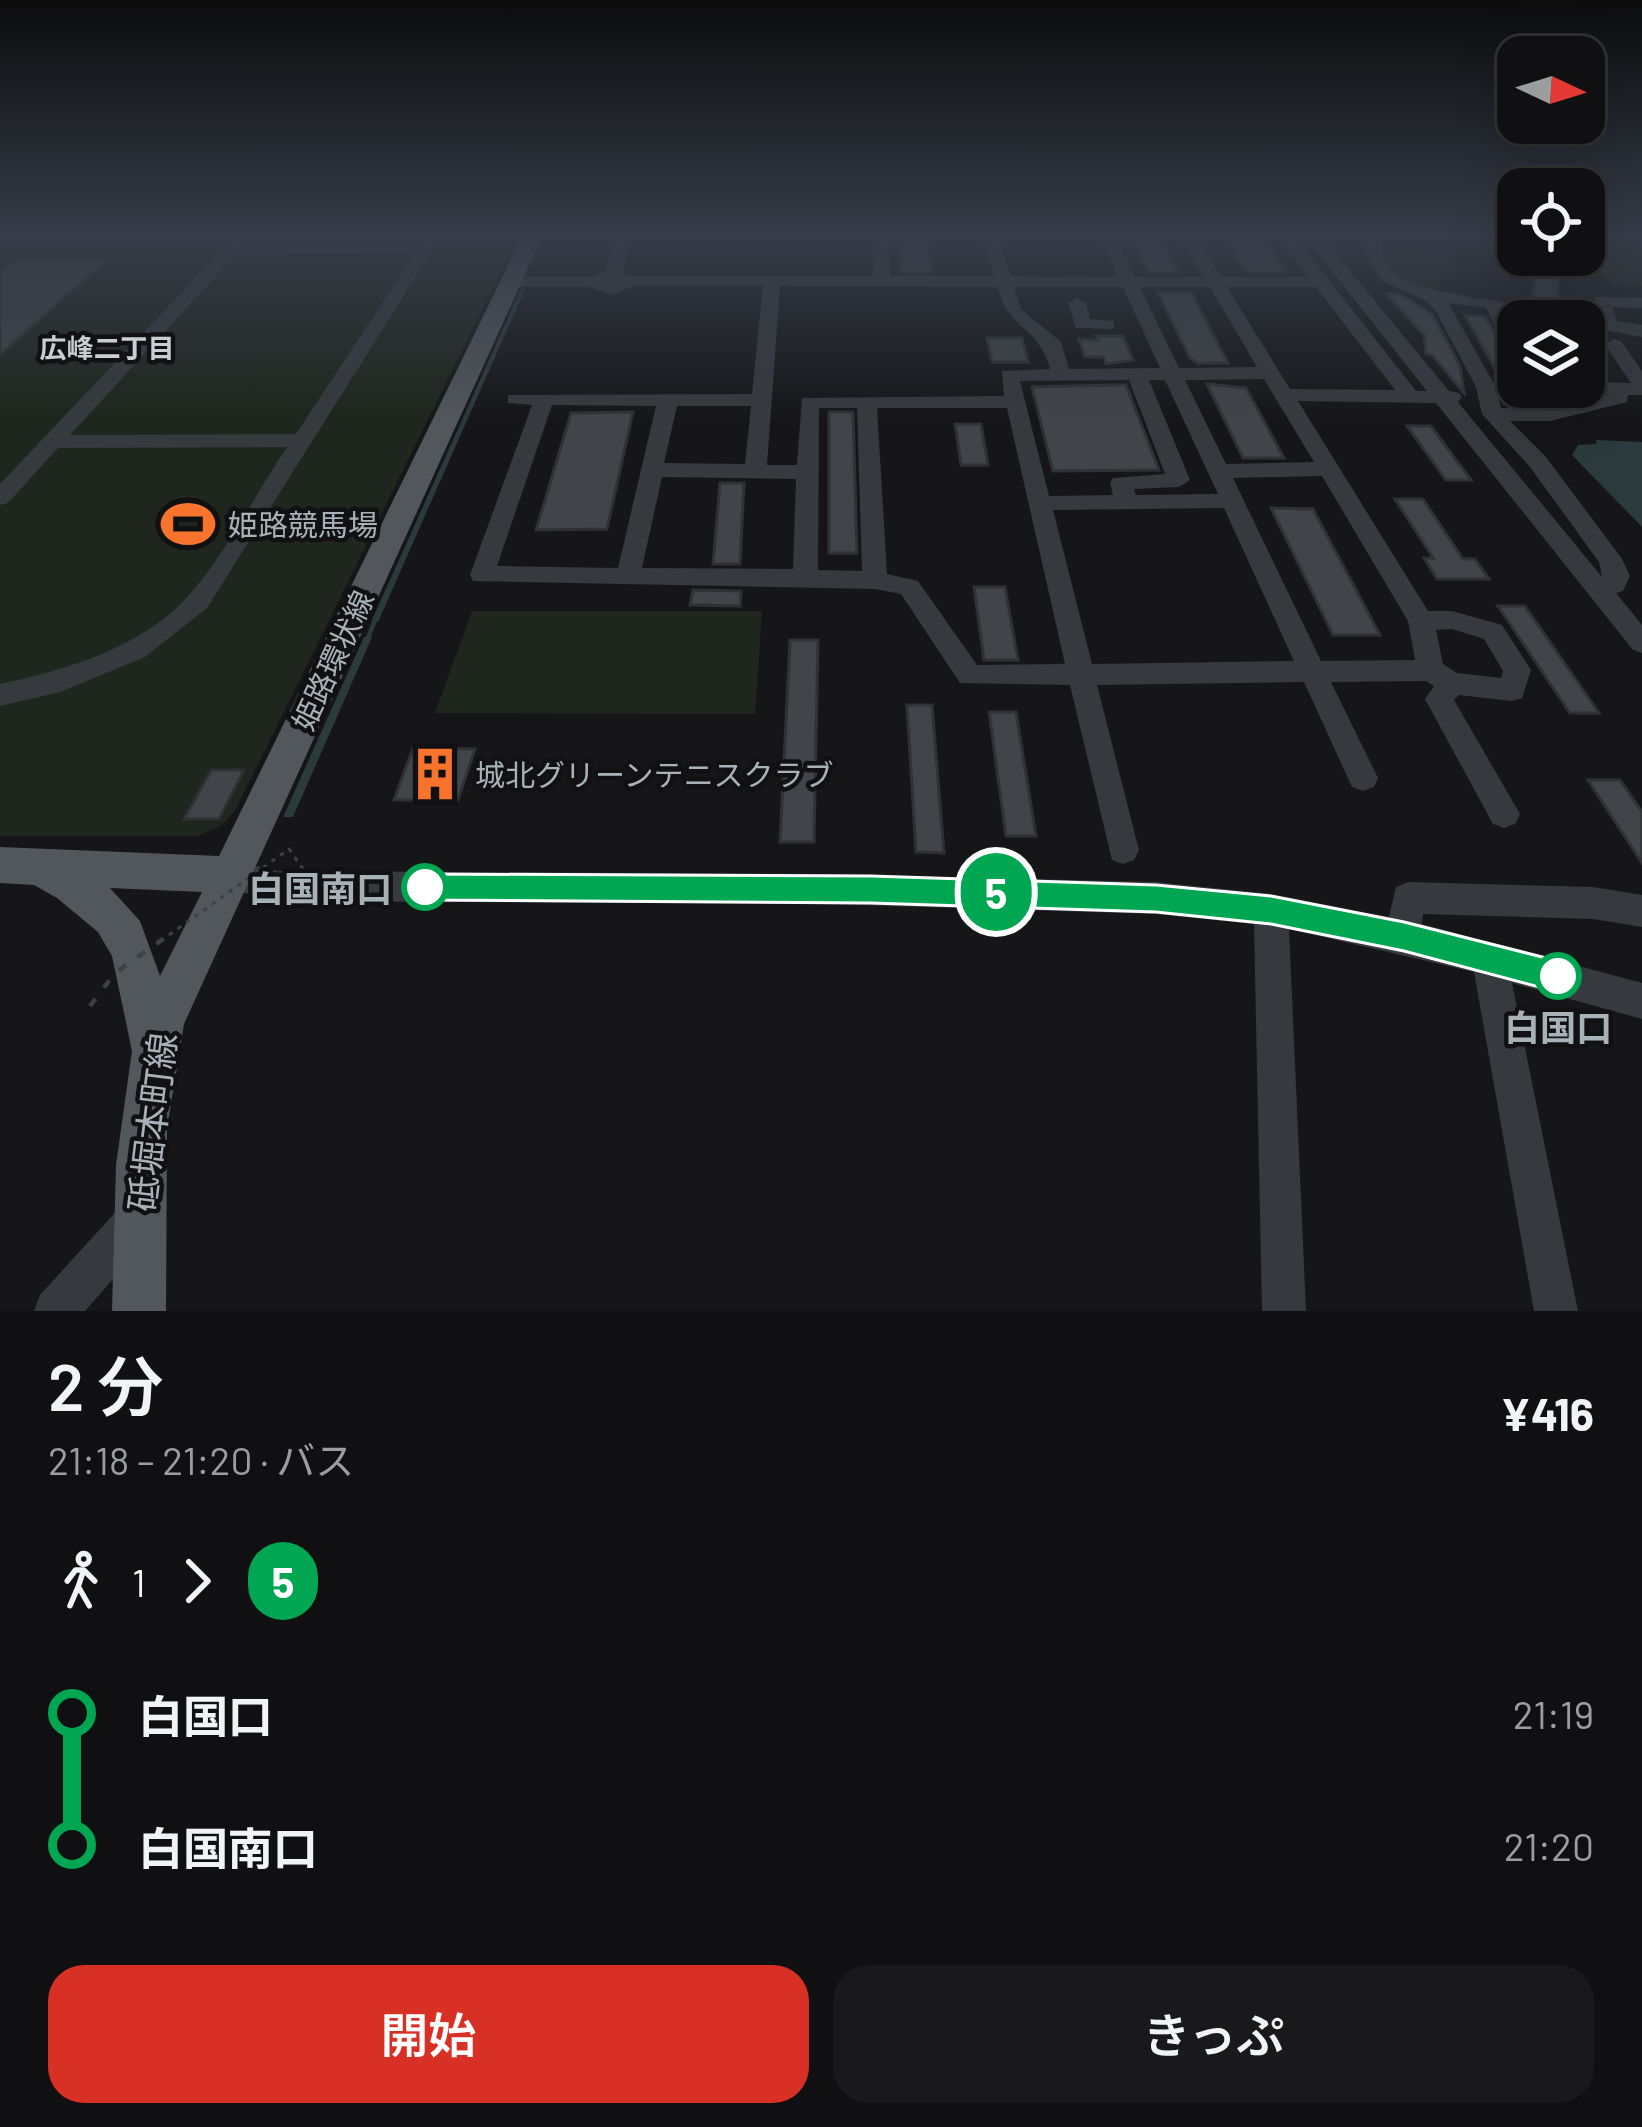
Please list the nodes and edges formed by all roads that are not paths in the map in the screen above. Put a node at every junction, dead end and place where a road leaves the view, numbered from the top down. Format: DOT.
graph roads {
  1 [pos="186,298"];
  2 [pos="393,298"];
  3 [pos="504,298"];
  4 [pos="771,298"];
  5 [pos="1008,298"];
  6 [pos="1137,298"];
  7 [pos="1226,298"];
  8 [pos="1332,298"];
  9 [pos="1363,298"];
  10 [pos="1432,298"];
  11 [pos="1463,298"];
  12 [pos="1467,298"];
  13 [pos="1436,300"];
  14 [pos="1078,303"];
  15 [pos="1642,303"];
  16 [pos="1497,304"];
  17 [pos="1493,311"];
  18 [pos="1497,312"];
  19 [pos="1497,318"];
  20 [pos="1082,324"];
  21 [pos="1108,325"];
  22 [pos="1605,332"];
  23 [pos="1642,332"];
  24 [pos="1041,333"];
  25 [pos="1612,335"];
  26 [pos="1136,373"];
  27 [pos="1172,373"];
  28 [pos="1271,373"];
  29 [pos="1061,374"];
  30 [pos="1605,383"];
  31 [pos="1642,390"];
  32 [pos="1284,395"];
  33 [pos="1409,395"];
  34 [pos="1444,397"];
  35 [pos="515,399"];
  36 [pos="544,399"];
  37 [pos="668,400"];
  38 [pos="762,400"];
  39 [pos="1497,400"];
  40 [pos="1016,402"];
  41 [pos="1488,402"];
  42 [pos="867,404"];
  43 [pos="302,440"];
  44 [pos="52,442"];
  45 [pos="1329,469"];
  46 [pos="652,470"];
  47 [pos="1219,471"];
  48 [pos="755,472"];
  49 [pos="806,472"];
  50 [pos="0,499"];
  51 [pos="1233,501"];
  52 [pos="1127,502"];
  53 [pos="1040,503"];
  54 [pos="628,576"];
  55 [pos="805,578"];
  56 [pos="875,580"];
  57 [pos="1596,586"];
  58 [pos="1421,621"];
  59 [pos="1642,643"];
  60 [pos="1313,671"];
  61 [pos="1441,676"];
  62 [pos="1082,678"];
  63 [pos="0,694"];
  64 [pos="1364,778"];
  65 [pos="1504,814"];
  66 [pos="1123,850"];
  67 [pos="19,866"];
  68 [pos="230,875"];
  69 [pos="1271,910"];
  70 [pos="1642,911"];
  71 [pos="1404,936"];
  72 [pos="1489,956"];
  73 [pos="1642,1001"];
  74 [pos="154,1056"];
  75 [pos="139,1218"];
  76 [pos="56,1311"];
  77 [pos="139,1311"];
  78 [pos="1285,1311"];
  79 [pos="1556,1311"];
  1 -- 44 [label="street"];
  2 -- 43 [label="street"];
  3 -- 68 [label="main road, 姫路環状線"];
  4 -- 38 [label="street"];
  5 -- 24 [label="street"];
  6 -- 27 [label="street"];
  7 -- 28 [label="street"];
  8 -- 33 [label="street"];
  9 -- 34 [label="street"];
  10 -- 13 [label="street"];
  11 -- 13 [label="street"];
  12 -- 16 [label="street"];
  13 -- 17 [label="street"];
  13 -- 41 [label="street"];
  14 -- 20 [label="street"];
  15 -- 25 [label="street"];
  17 -- 18 [label="street"];
  17 -- 19 [label="street"];
  20 -- 21 [label="street"];
  20 -- 24 [label="street"];
  22 -- 25 [label="street"];
  23 -- 25 [label="street"];
  24 -- 29 [label="street"];
  25 -- 31 [label="street"];
  26 -- 27 [label="street"];
  26 -- 29 [label="street"];
  26 -- 52 [label="street"];
  27 -- 28 [label="street"];
  27 -- 47 [label="street"];
  28 -- 32 [label="street"];
  29 -- 40 [label="street"];
  30 -- 31 [label="street"];
  31 -- 41 [label="street"];
  32 -- 33 [label="street"];
  32 -- 45 [label="street"];
  33 -- 34 [label="street"];
  34 -- 41 [label="street"];
  34 -- 57 [label="street"];
  35 -- 36 [label="street"];
  36 -- 37 [label="street"];
  36 -- 54 [label="street"];
  37 -- 38 [label="street"];
  37 -- 46 [label="street"];
  38 -- 48 [label="street"];
  39 -- 41 [label="street"];
  40 -- 42 [label="street"];
  40 -- 53 [label="street"];
  41 -- 57 [label="street"];
  42 -- 49 [label="street"];
  42 -- 56 [label="street"];
  43 -- 44 [label="street"];
  43 -- 63 [label="street"];
  44 -- 50 [label="street"];
  45 -- 47 [label="street"];
  45 -- 58 [label="street"];
  46 -- 48 [label="street"];
  46 -- 54 [label="street"];
  47 -- 51 [label="street"];
  48 -- 49 [label="street"];
  49 -- 55 [label="street"];
  51 -- 52 [label="street"];
  51 -- 60 [label="street"];
  52 -- 53 [label="street"];
  53 -- 62 [label="street"];
  54 -- 55 [label="street"];
  55 -- 56 [label="street"];
  56 -- 62 [label="street"];
  57 -- 59 [label="street"];
  58 -- 61 [label="street"];
  58 -- 61 [label="street"];
  60 -- 61 [label="street"];
  60 -- 62 [label="street"];
  60 -- 64 [label="street"];
  61 -- 65 [label="street"];
  62 -- 66 [label="street"];
  67 -- 68 [label="main road"];
  67 -- 74 [label="main road"];
  68 -- 69 [label="street"];
  68 -- 74 [label="main road, 砥堀本町線"];
  69 -- 71 [label="street"];
  69 -- 78 [label="street"];
  70 -- 71 [label="street"];
  71 -- 72 [label="street"];
  72 -- 73 [label="street"];
  72 -- 79 [label="street"];
  74 -- 75 [label="main road, 砥堀本町線"];
  75 -- 76 [label="street"];
  75 -- 77 [label="main road, 砥堀本町線"];
}
